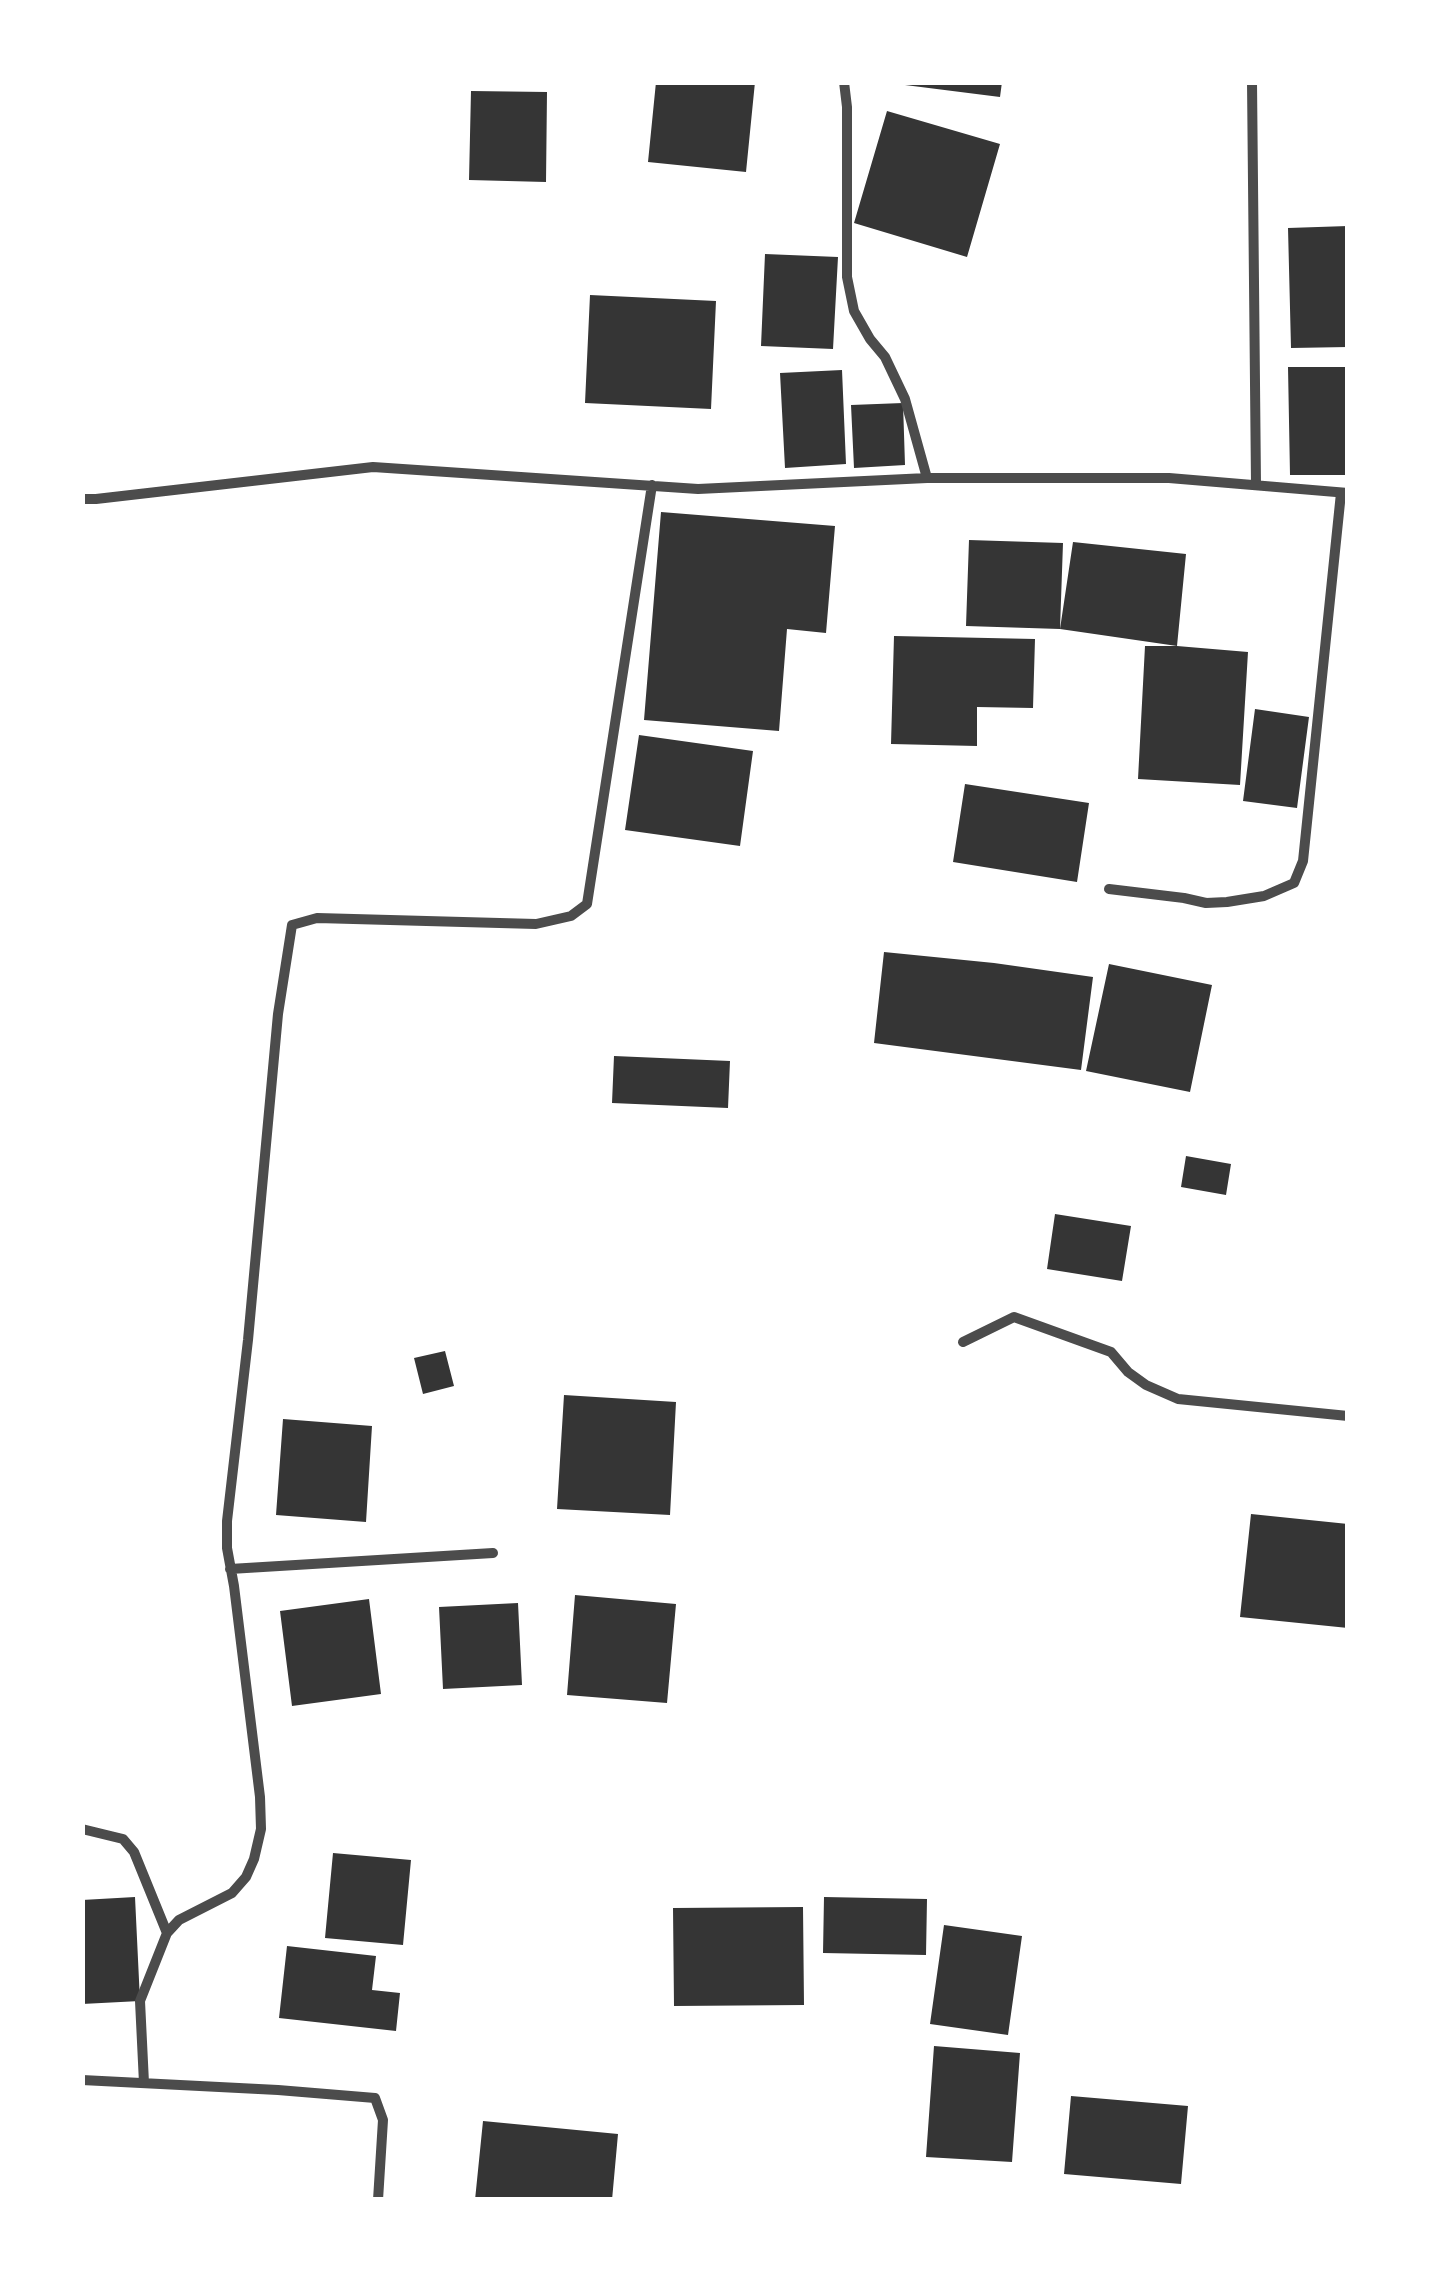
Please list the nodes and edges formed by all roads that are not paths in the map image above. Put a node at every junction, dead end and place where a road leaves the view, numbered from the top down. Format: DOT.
graph roads {
  1 [pos="844,82"];
  2 [pos="1252,82"];
  3 [pos="928,478"];
  4 [pos="1256,484"];
  5 [pos="652,485"];
  6 [pos="1344,493"];
  7 [pos="82,499"];
  8 [pos="1109,889"];
  9 [pos="964,1342"];
  10 [pos="1348,1416"];
  11 [pos="493,1553"];
  12 [pos="230,1569"];
  13 [pos="82,1829"];
  14 [pos="168,1933"];
  15 [pos="82,2080"];
  16 [pos="144,2083"];
  17 [pos="378,2200"];
  1 -- 3 [label="street"];
  2 -- 4 [label="street"];
  3 -- 4 [label="street"];
  3 -- 5 [label="street"];
  4 -- 6 [label="street"];
  5 -- 7 [label="street"];
  5 -- 12 [label="street"];
  6 -- 8 [label="street"];
  9 -- 10 [label="street"];
  11 -- 12 [label="street"];
  12 -- 14 [label="street"];
  13 -- 14 [label="street"];
  14 -- 16 [label="street"];
  15 -- 16 [label="street"];
  16 -- 17 [label="street"];
}
